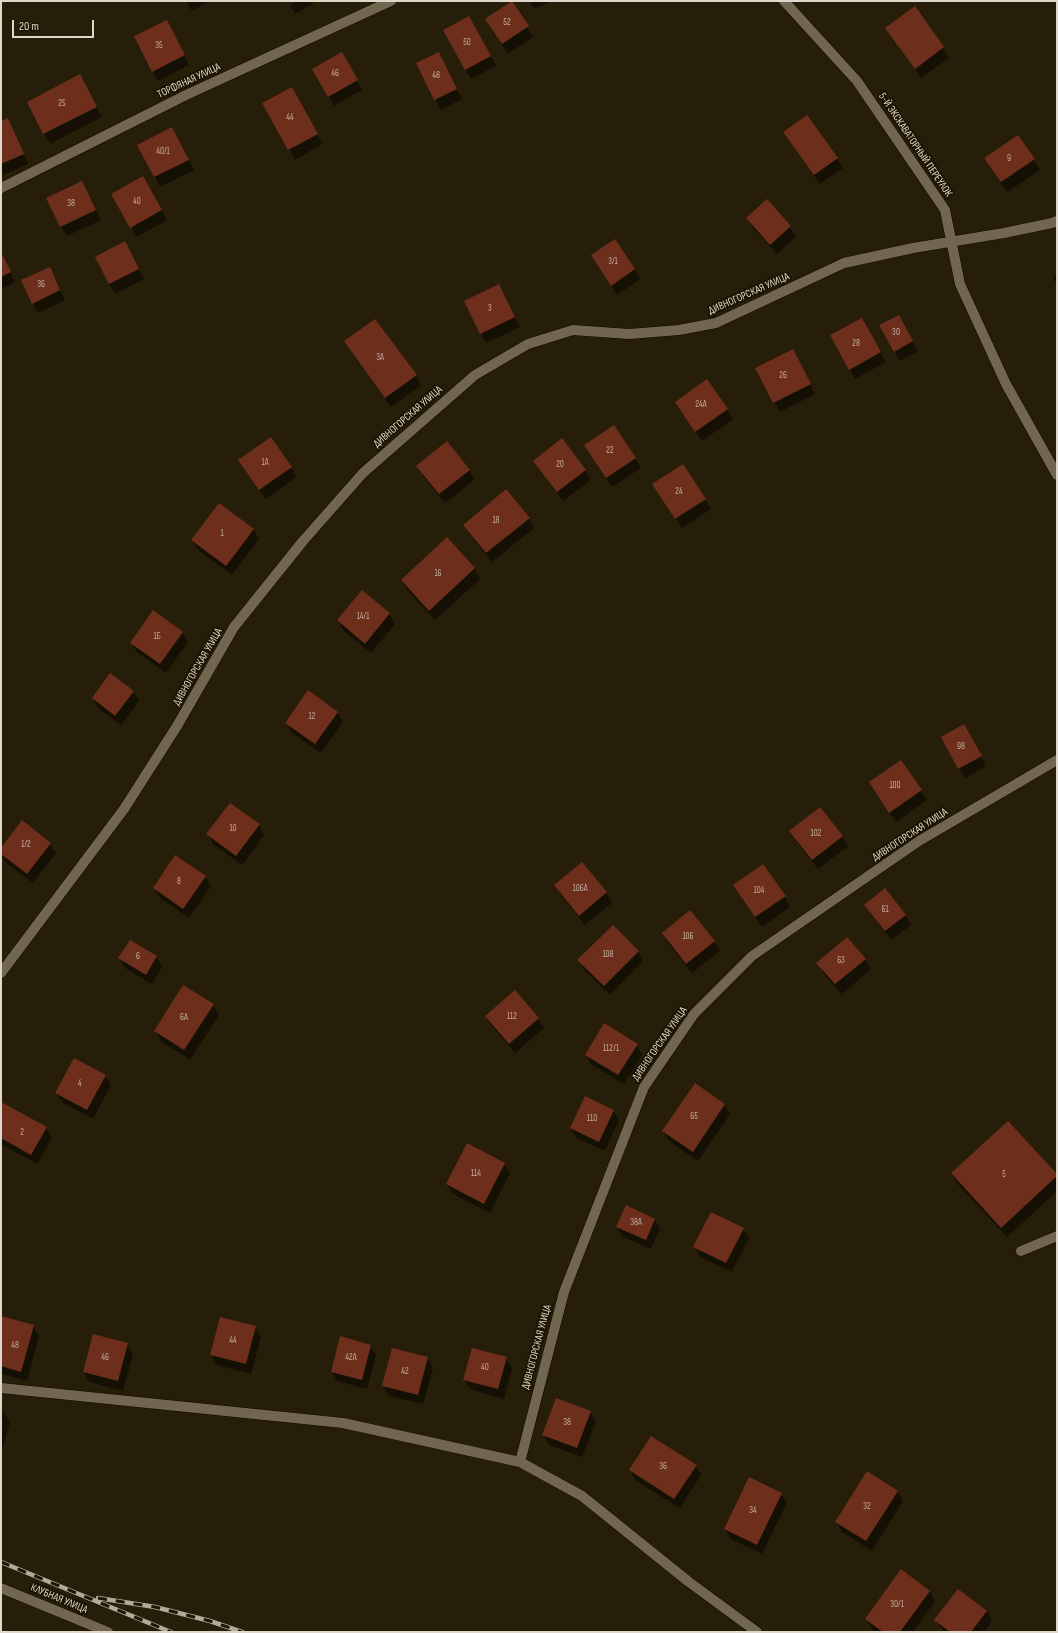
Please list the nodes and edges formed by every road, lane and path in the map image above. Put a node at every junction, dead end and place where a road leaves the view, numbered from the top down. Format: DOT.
graph roads {
  1 [pos="391,1"];
  2 [pos="784,1"];
  3 [pos="1,188"];
  4 [pos="1057,221"];
  5 [pos="952,242"];
  6 [pos="1057,476"];
  7 [pos="1057,760"];
  8 [pos="1,973"];
  9 [pos="1057,1236"];
  10 [pos="1021,1251"];
  11 [pos="1,1388"];
  12 [pos="520,1462"];
  13 [pos="1,1588"];
  14 [pos="108,1632"];
  15 [pos="757,1632"];
  1 -- 3 [label="street, ТОРФЯНАЯ УЛИЦА"];
  2 -- 5 [label="street, 5-Й ЭКСКАВАТОРНЫЙ ПЕРЕУЛОК"];
  4 -- 5 [label="street, ДИВНОГОРСКАЯ УЛИЦА"];
  5 -- 6 [label="street, 5-Й ЭКСКАВАТОРНЫЙ ПЕРЕУЛОК"];
  5 -- 8 [label="street, ДИВНОГОРСКАЯ УЛИЦА"];
  7 -- 12 [label="street, ДИВНОГОРСКАЯ УЛИЦА"];
  9 -- 10 [label="street"];
  11 -- 12 [label="street"];
  12 -- 15 [label="street"];
  13 -- 14 [label="street, КЛУБНАЯ УЛИЦА"];
}
